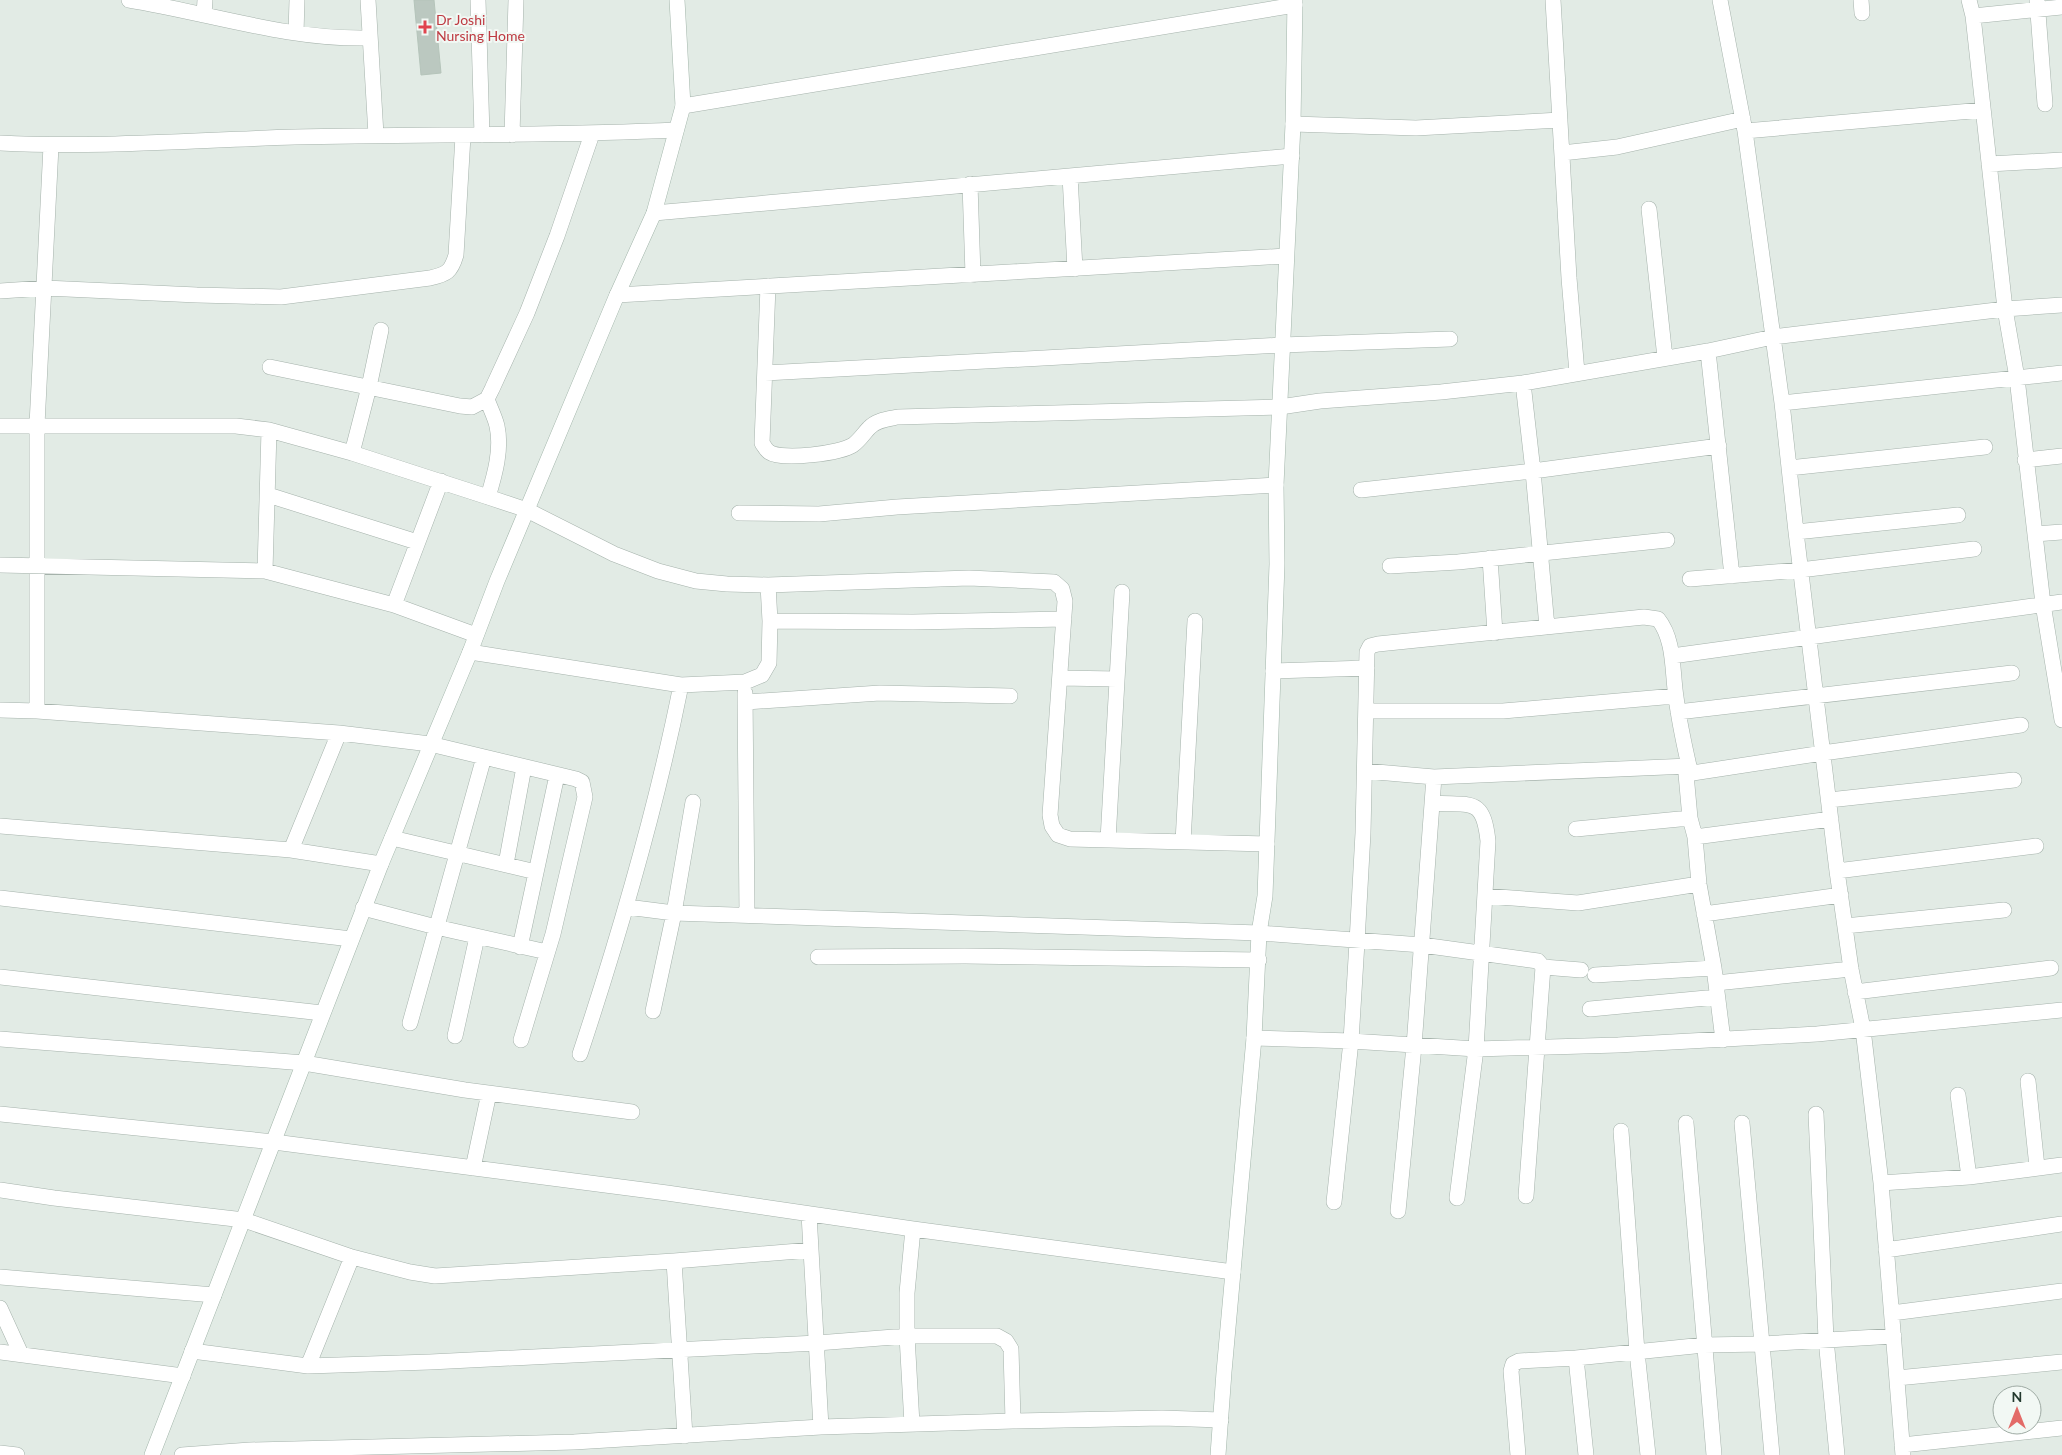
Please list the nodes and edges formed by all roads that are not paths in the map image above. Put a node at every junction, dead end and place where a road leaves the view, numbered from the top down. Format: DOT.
graph roads {
  1 [pos="133,0"];
  2 [pos="205,0"];
  3 [pos="297,0"];
  4 [pos="368,0"];
  5 [pos="478,0"];
  6 [pos="516,0"];
  7 [pos="677,0"];
  8 [pos="1553,0"];
  9 [pos="1720,0"];
  10 [pos="1969,0"];
  11 [pos="1295,3"];
  12 [pos="2037,5"];
  13 [pos="2062,7"];
  14 [pos="204,15"];
  15 [pos="1973,16"];
  16 [pos="296,33"];
  17 [pos="369,38"];
  18 [pos="2045,104"];
  19 [pos="683,106"];
  20 [pos="1983,110"];
  21 [pos="1560,120"];
  22 [pos="1294,124"];
  23 [pos="1744,125"];
  24 [pos="676,130"];
  25 [pos="592,134"];
  26 [pos="376,135"];
  27 [pos="482,135"];
  28 [pos="512,135"];
  29 [pos="463,136"];
  30 [pos="0,143"];
  31 [pos="51,146"];
  32 [pos="1562,153"];
  33 [pos="1292,156"];
  34 [pos="2062,160"];
  35 [pos="1989,164"];
  36 [pos="1070,176"];
  37 [pos="970,184"];
  38 [pos="1649,209"];
  39 [pos="654,213"];
  40 [pos="1286,256"];
  41 [pos="1075,269"];
  42 [pos="973,275"];
  43 [pos="768,286"];
  44 [pos="44,288"];
  45 [pos="0,290"];
  46 [pos="617,295"];
  47 [pos="2062,305"];
  48 [pos="2005,309"];
  49 [pos="381,330"];
  50 [pos="1773,337"];
  51 [pos="1450,339"];
  52 [pos="1282,345"];
  53 [pos="1708,351"];
  54 [pos="1665,358"];
  55 [pos="270,367"];
  56 [pos="2062,372"];
  57 [pos="1577,373"];
  58 [pos="765,374"];
  59 [pos="2017,378"];
  60 [pos="1523,383"];
  61 [pos="370,387"];
  62 [pos="487,399"];
  63 [pos="1782,402"];
  64 [pos="1280,407"];
  65 [pos="38,425"];
  66 [pos="0,426"];
  67 [pos="269,430"];
  68 [pos="1719,446"];
  69 [pos="1985,447"];
  70 [pos="352,453"];
  71 [pos="2062,456"];
  72 [pos="2026,460"];
  73 [pos="1790,468"];
  74 [pos="1533,471"];
  75 [pos="441,481"];
  76 [pos="1276,485"];
  77 [pos="1361,490"];
  78 [pos="268,495"];
  79 [pos="488,496"];
  80 [pos="527,510"];
  81 [pos="739,512"];
  82 [pos="1958,515"];
  83 [pos="1796,532"];
  84 [pos="2062,532"];
  85 [pos="2035,534"];
  86 [pos="1667,540"];
  87 [pos="417,542"];
  88 [pos="1974,549"];
  89 [pos="1541,553"];
  90 [pos="1490,558"];
  91 [pos="0,565"];
  92 [pos="38,565"];
  93 [pos="1390,566"];
  94 [pos="1800,570"];
  95 [pos="265,571"];
  96 [pos="1732,576"];
  97 [pos="1690,579"];
  98 [pos="768,585"];
  99 [pos="1122,592"];
  100 [pos="2062,602"];
  101 [pos="2043,604"];
  102 [pos="394,605"];
  103 [pos="1064,619"];
  104 [pos="770,621"];
  105 [pos="1195,621"];
  106 [pos="1547,627"];
  107 [pos="1495,633"];
  108 [pos="476,635"];
  109 [pos="1809,637"];
  110 [pos="470,652"];
  111 [pos="1672,656"];
  112 [pos="1367,668"];
  113 [pos="1273,671"];
  114 [pos="2012,672"];
  115 [pos="1060,678"];
  116 [pos="1117,679"];
  117 [pos="745,682"];
  118 [pos="681,685"];
  119 [pos="1010,696"];
  120 [pos="1675,696"];
  121 [pos="1816,696"];
  122 [pos="746,702"];
  123 [pos="0,710"];
  124 [pos="38,711"];
  125 [pos="1366,711"];
  126 [pos="1678,712"];
  127 [pos="2062,720"];
  128 [pos="2021,725"];
  129 [pos="339,733"];
  130 [pos="430,744"];
  131 [pos="1823,752"];
  132 [pos="484,757"];
  133 [pos="524,767"];
  134 [pos="1688,770"];
  135 [pos="1365,771"];
  136 [pos="558,775"];
  137 [pos="1434,777"];
  138 [pos="2014,780"];
  139 [pos="1829,800"];
  140 [pos="693,802"];
  141 [pos="1433,803"];
  142 [pos="1690,818"];
  143 [pos="1831,819"];
  144 [pos="0,826"];
  145 [pos="1576,829"];
  146 [pos="1695,837"];
  147 [pos="392,838"];
  148 [pos="1108,840"];
  149 [pos="1183,842"];
  150 [pos="1267,844"];
  151 [pos="2036,846"];
  152 [pos="291,850"];
  153 [pos="456,853"];
  154 [pos="381,864"];
  155 [pos="506,864"];
  156 [pos="536,872"];
  157 [pos="1838,872"];
  158 [pos="1698,884"];
  159 [pos="1841,895"];
  160 [pos="1485,896"];
  161 [pos="0,898"];
  162 [pos="627,907"];
  163 [pos="363,908"];
  164 [pos="2004,910"];
  165 [pos="674,913"];
  166 [pos="1704,914"];
  167 [pos="748,915"];
  168 [pos="1845,926"];
  169 [pos="436,927"];
  170 [pos="1259,933"];
  171 [pos="477,937"];
  172 [pos="351,939"];
  173 [pos="1357,942"];
  174 [pos="1422,945"];
  175 [pos="520,946"];
  176 [pos="547,952"];
  177 [pos="1481,952"];
  178 [pos="818,957"];
  179 [pos="1259,960"];
  180 [pos="1543,967"];
  181 [pos="1714,968"];
  182 [pos="2051,968"];
  183 [pos="1851,969"];
  184 [pos="0,977"];
  185 [pos="1716,990"];
  186 [pos="1855,992"];
  187 [pos="1590,1009"];
  188 [pos="653,1010"];
  189 [pos="2062,1010"];
  190 [pos="322,1012"];
  191 [pos="410,1023"];
  192 [pos="1862,1029"];
  193 [pos="455,1036"];
  194 [pos="1254,1038"];
  195 [pos="0,1039"];
  196 [pos="521,1040"];
  197 [pos="1723,1040"];
  198 [pos="1351,1041"];
  199 [pos="1414,1046"];
  200 [pos="1538,1047"];
  201 [pos="1476,1049"];
  202 [pos="580,1054"];
  203 [pos="304,1064"];
  204 [pos="2028,1081"];
  205 [pos="490,1093"];
  206 [pos="1958,1095"];
  207 [pos="632,1112"];
  208 [pos="0,1114"];
  209 [pos="1816,1114"];
  210 [pos="1742,1122"];
  211 [pos="1686,1123"];
  212 [pos="1621,1131"];
  213 [pos="274,1142"];
  214 [pos="2062,1165"];
  215 [pos="2037,1167"];
  216 [pos="473,1168"];
  217 [pos="1969,1177"];
  218 [pos="1881,1183"];
  219 [pos="0,1190"];
  220 [pos="1526,1196"];
  221 [pos="1458,1198"];
  222 [pos="1334,1202"];
  223 [pos="1398,1211"];
  224 [pos="809,1214"];
  225 [pos="244,1220"];
  226 [pos="2062,1224"];
  227 [pos="913,1229"];
  228 [pos="811,1250"];
  229 [pos="1886,1250"];
  230 [pos="352,1257"];
  231 [pos="674,1261"];
  232 [pos="1233,1272"];
  233 [pos="0,1277"];
  234 [pos="2062,1292"];
  235 [pos="214,1295"];
  236 [pos="0,1308"];
  237 [pos="1892,1313"];
  238 [pos="907,1336"];
  239 [pos="1894,1336"];
  240 [pos="1826,1339"];
  241 [pos="817,1343"];
  242 [pos="1763,1344"];
  243 [pos="1704,1345"];
  244 [pos="679,1348"];
  245 [pos="192,1351"];
  246 [pos="0,1352"];
  247 [pos="1637,1352"];
  248 [pos="21,1354"];
  249 [pos="1576,1358"];
  250 [pos="2062,1362"];
  251 [pos="308,1366"];
  252 [pos="183,1376"];
  253 [pos="1897,1378"];
  254 [pos="1222,1420"];
  255 [pos="1013,1421"];
  256 [pos="912,1424"];
  257 [pos="821,1427"];
  258 [pos="2062,1428"];
  259 [pos="685,1436"];
  260 [pos="527,1449"];
  261 [pos="575,1449"];
  262 [pos="1902,1450"];
  263 [pos="0,1453"];
  264 [pos="17,1455"];
  265 [pos="152,1455"];
  266 [pos="182,1455"];
  267 [pos="1218,1455"];
  268 [pos="1518,1455"];
  269 [pos="1586,1455"];
  270 [pos="1648,1455"];
  271 [pos="1714,1455"];
  272 [pos="1772,1455"];
  273 [pos="1837,1455"];
  1 -- 14 [label="street"];
  2 -- 14 [label="street"];
  3 -- 16 [label="street"];
  4 -- 17 [label="street"];
  5 -- 27 [label="street"];
  6 -- 28 [label="street"];
  7 -- 19 [label="street"];
  8 -- 21 [label="street"];
  9 -- 23 [label="street"];
  10 -- 15 [label="street"];
  11 -- 19 [label="street"];
  11 -- 22 [label="street"];
  12 -- 13 [label="street"];
  12 -- 15 [label="street"];
  12 -- 18 [label="street"];
  14 -- 16 [label="street"];
  15 -- 20 [label="street"];
  16 -- 17 [label="street"];
  17 -- 26 [label="street"];
  19 -- 24 [label="street"];
  20 -- 23 [label="street"];
  20 -- 35 [label="street"];
  21 -- 22 [label="street"];
  21 -- 32 [label="street"];
  22 -- 33 [label="street"];
  23 -- 32 [label="street"];
  23 -- 50 [label="street"];
  24 -- 25 [label="street"];
  24 -- 39 [label="street"];
  25 -- 28 [label="street"];
  25 -- 62 [label="street"];
  26 -- 29 [label="street"];
  26 -- 31 [label="street"];
  27 -- 28 [label="street"];
  27 -- 29 [label="street"];
  29 -- 44 [label="street"];
  30 -- 31 [label="street"];
  31 -- 44 [label="street"];
  32 -- 57 [label="street"];
  33 -- 36 [label="street"];
  33 -- 40 [label="street"];
  34 -- 35 [label="street"];
  35 -- 48 [label="street"];
  36 -- 37 [label="street"];
  36 -- 41 [label="street"];
  37 -- 39 [label="street"];
  37 -- 42 [label="street"];
  38 -- 54 [label="street"];
  39 -- 46 [label="street"];
  40 -- 41 [label="street"];
  40 -- 52 [label="street"];
  41 -- 42 [label="street"];
  42 -- 43 [label="street"];
  43 -- 46 [label="street"];
  43 -- 58 [label="street"];
  44 -- 45 [label="street"];
  44 -- 65 [label="street"];
  46 -- 80 [label="street"];
  47 -- 48 [label="street"];
  48 -- 50 [label="street"];
  48 -- 59 [label="street"];
  49 -- 61 [label="street"];
  50 -- 53 [label="street"];
  50 -- 63 [label="street"];
  51 -- 52 [label="street"];
  52 -- 58 [label="street"];
  52 -- 64 [label="street"];
  53 -- 54 [label="street"];
  53 -- 68 [label="street"];
  54 -- 57 [label="street"];
  55 -- 61 [label="street"];
  56 -- 59 [label="street"];
  57 -- 60 [label="street"];
  58 -- 64 [label="street"];
  59 -- 63 [label="street"];
  59 -- 72 [label="street"];
  60 -- 64 [label="street"];
  60 -- 74 [label="street"];
  61 -- 62 [label="street"];
  61 -- 70 [label="street"];
  62 -- 79 [label="street"];
  63 -- 73 [label="street"];
  64 -- 76 [label="street"];
  65 -- 66 [label="street"];
  65 -- 67 [label="street"];
  65 -- 92 [label="street"];
  67 -- 70 [label="street"];
  67 -- 78 [label="street"];
  68 -- 74 [label="street"];
  68 -- 96 [label="street"];
  69 -- 73 [label="street"];
  70 -- 75 [label="street"];
  71 -- 72 [label="street"];
  72 -- 85 [label="street"];
  73 -- 83 [label="street"];
  74 -- 77 [label="street"];
  74 -- 89 [label="street"];
  75 -- 79 [label="street"];
  75 -- 87 [label="street"];
  76 -- 81 [label="street"];
  76 -- 113 [label="street"];
  78 -- 87 [label="street"];
  78 -- 95 [label="street"];
  79 -- 80 [label="street"];
  80 -- 98 [label="street"];
  80 -- 108 [label="street"];
  82 -- 83 [label="street"];
  83 -- 94 [label="street"];
  84 -- 85 [label="street"];
  85 -- 101 [label="street"];
  86 -- 89 [label="street"];
  87 -- 102 [label="street"];
  88 -- 94 [label="street"];
  89 -- 90 [label="street"];
  89 -- 106 [label="street"];
  90 -- 93 [label="street"];
  90 -- 107 [label="street"];
  91 -- 92 [label="street"];
  92 -- 95 [label="street"];
  92 -- 124 [label="street"];
  94 -- 96 [label="street"];
  94 -- 109 [label="street"];
  95 -- 102 [label="street"];
  96 -- 97 [label="street"];
  98 -- 103 [label="street"];
  98 -- 104 [label="street"];
  99 -- 116 [label="street"];
  100 -- 101 [label="street"];
  101 -- 109 [label="street"];
  101 -- 127 [label="street"];
  102 -- 108 [label="street"];
  103 -- 104 [label="street"];
  103 -- 115 [label="street"];
  104 -- 117 [label="street"];
  105 -- 149 [label="street"];
  106 -- 107 [label="street"];
  106 -- 111 [label="street"];
  107 -- 112 [label="street"];
  108 -- 110 [label="street"];
  109 -- 111 [label="street"];
  109 -- 121 [label="street"];
  110 -- 118 [label="street"];
  110 -- 130 [label="street"];
  111 -- 120 [label="street"];
  112 -- 113 [label="street"];
  112 -- 125 [label="street"];
  113 -- 150 [label="street"];
  114 -- 121 [label="street"];
  115 -- 116 [label="street"];
  115 -- 148 [label="street"];
  116 -- 148 [label="street"];
  117 -- 118 [label="street"];
  117 -- 122 [label="street"];
  118 -- 162 [label="street"];
  119 -- 122 [label="street"];
  120 -- 125 [label="street"];
  120 -- 126 [label="street"];
  121 -- 126 [label="street"];
  121 -- 131 [label="street"];
  122 -- 167 [label="street"];
  123 -- 124 [label="street"];
  124 -- 129 [label="street"];
  125 -- 135 [label="street"];
  126 -- 134 [label="street"];
  128 -- 131 [label="street"];
  129 -- 130 [label="street"];
  129 -- 152 [label="street"];
  130 -- 132 [label="street"];
  130 -- 147 [label="street"];
  131 -- 134 [label="street"];
  131 -- 139 [label="street"];
  132 -- 133 [label="street"];
  132 -- 153 [label="street"];
  133 -- 136 [label="street"];
  133 -- 155 [label="street"];
  134 -- 137 [label="street"];
  134 -- 142 [label="street"];
  135 -- 137 [label="street"];
  135 -- 173 [label="street"];
  136 -- 156 [label="street"];
  136 -- 176 [label="street"];
  137 -- 141 [label="street"];
  138 -- 139 [label="street"];
  139 -- 143 [label="street"];
  140 -- 165 [label="street"];
  141 -- 160 [label="street"];
  141 -- 174 [label="street"];
  142 -- 145 [label="street"];
  142 -- 146 [label="street"];
  143 -- 146 [label="street"];
  143 -- 157 [label="street"];
  144 -- 152 [label="street"];
  146 -- 158 [label="street"];
  147 -- 153 [label="street"];
  147 -- 154 [label="street"];
  148 -- 149 [label="street"];
  149 -- 150 [label="street"];
  150 -- 170 [label="street"];
  151 -- 157 [label="street"];
  152 -- 154 [label="street"];
  153 -- 155 [label="street"];
  153 -- 169 [label="street"];
  154 -- 163 [label="street"];
  155 -- 156 [label="street"];
  156 -- 175 [label="street"];
  157 -- 159 [label="street"];
  158 -- 160 [label="street"];
  158 -- 166 [label="street"];
  159 -- 166 [label="street"];
  159 -- 168 [label="street"];
  160 -- 177 [label="street"];
  161 -- 172 [label="street"];
  162 -- 165 [label="street"];
  162 -- 202 [label="street"];
  163 -- 169 [label="street"];
  163 -- 172 [label="street"];
  164 -- 168 [label="street"];
  165 -- 167 [label="street"];
  165 -- 188 [label="street"];
  166 -- 181 [label="street"];
  167 -- 170 [label="street"];
  168 -- 183 [label="street"];
  169 -- 171 [label="street"];
  169 -- 191 [label="street"];
  170 -- 173 [label="street"];
  170 -- 179 [label="street"];
  171 -- 175 [label="street"];
  171 -- 193 [label="street"];
  172 -- 190 [label="street"];
  173 -- 174 [label="street"];
  173 -- 198 [label="street"];
  174 -- 177 [label="street"];
  174 -- 199 [label="street"];
  175 -- 176 [label="street"];
  176 -- 196 [label="street"];
  177 -- 180 [label="street"];
  177 -- 201 [label="street"];
  178 -- 179 [label="street"];
  179 -- 194 [label="street"];
  180 -- 181 [label="street"];
  180 -- 200 [label="street"];
  181 -- 185 [label="street"];
  182 -- 186 [label="street"];
  183 -- 185 [label="street"];
  183 -- 186 [label="street"];
  184 -- 190 [label="street"];
  185 -- 187 [label="street"];
  185 -- 197 [label="street"];
  186 -- 192 [label="street"];
  189 -- 192 [label="street"];
  190 -- 203 [label="street"];
  192 -- 197 [label="street"];
  192 -- 218 [label="street"];
  194 -- 198 [label="street"];
  194 -- 232 [label="street"];
  195 -- 203 [label="street"];
  197 -- 200 [label="street"];
  198 -- 199 [label="street"];
  198 -- 222 [label="street"];
  199 -- 201 [label="street"];
  199 -- 223 [label="street"];
  200 -- 201 [label="street"];
  200 -- 220 [label="street"];
  201 -- 221 [label="street"];
  203 -- 205 [label="street"];
  203 -- 213 [label="street"];
  204 -- 215 [label="street"];
  205 -- 207 [label="street"];
  205 -- 216 [label="street"];
  206 -- 217 [label="street"];
  208 -- 213 [label="street"];
  209 -- 240 [label="street"];
  210 -- 242 [label="street"];
  211 -- 243 [label="street"];
  212 -- 247 [label="street"];
  213 -- 216 [label="street"];
  213 -- 225 [label="street"];
  214 -- 215 [label="street"];
  215 -- 217 [label="street"];
  216 -- 224 [label="street"];
  217 -- 218 [label="street"];
  218 -- 229 [label="street"];
  219 -- 225 [label="street"];
  224 -- 227 [label="street"];
  224 -- 228 [label="street"];
  225 -- 230 [label="street"];
  225 -- 235 [label="street"];
  226 -- 229 [label="street"];
  227 -- 232 [label="street"];
  227 -- 238 [label="street"];
  228 -- 231 [label="street"];
  228 -- 241 [label="street"];
  229 -- 237 [label="street"];
  230 -- 231 [label="street"];
  230 -- 251 [label="street"];
  231 -- 244 [label="street"];
  232 -- 254 [label="street"];
  233 -- 235 [label="street"];
  234 -- 237 [label="street"];
  235 -- 245 [label="street"];
  236 -- 248 [label="street"];
  237 -- 239 [label="street"];
  238 -- 241 [label="street"];
  238 -- 255 [label="street"];
  238 -- 256 [label="street"];
  239 -- 240 [label="street"];
  239 -- 253 [label="street"];
  240 -- 242 [label="street"];
  240 -- 273 [label="street"];
  241 -- 244 [label="street"];
  241 -- 257 [label="street"];
  242 -- 243 [label="street"];
  242 -- 272 [label="street"];
  243 -- 247 [label="street"];
  243 -- 271 [label="street"];
  244 -- 251 [label="street"];
  244 -- 259 [label="street"];
  245 -- 251 [label="street"];
  245 -- 252 [label="street"];
  246 -- 248 [label="street"];
  247 -- 249 [label="street"];
  247 -- 270 [label="street"];
  248 -- 252 [label="street"];
  249 -- 268 [label="street"];
  249 -- 269 [label="street"];
  250 -- 253 [label="street"];
  252 -- 265 [label="street"];
  253 -- 262 [label="street"];
  254 -- 255 [label="street"];
  254 -- 267 [label="street"];
  255 -- 256 [label="street"];
  256 -- 257 [label="street"];
  257 -- 259 [label="street"];
  258 -- 262 [label="street"];
  259 -- 261 [label="street"];
  260 -- 261 [label="street"];
  260 -- 266 [label="street"];
  263 -- 264 [label="street"];
}
